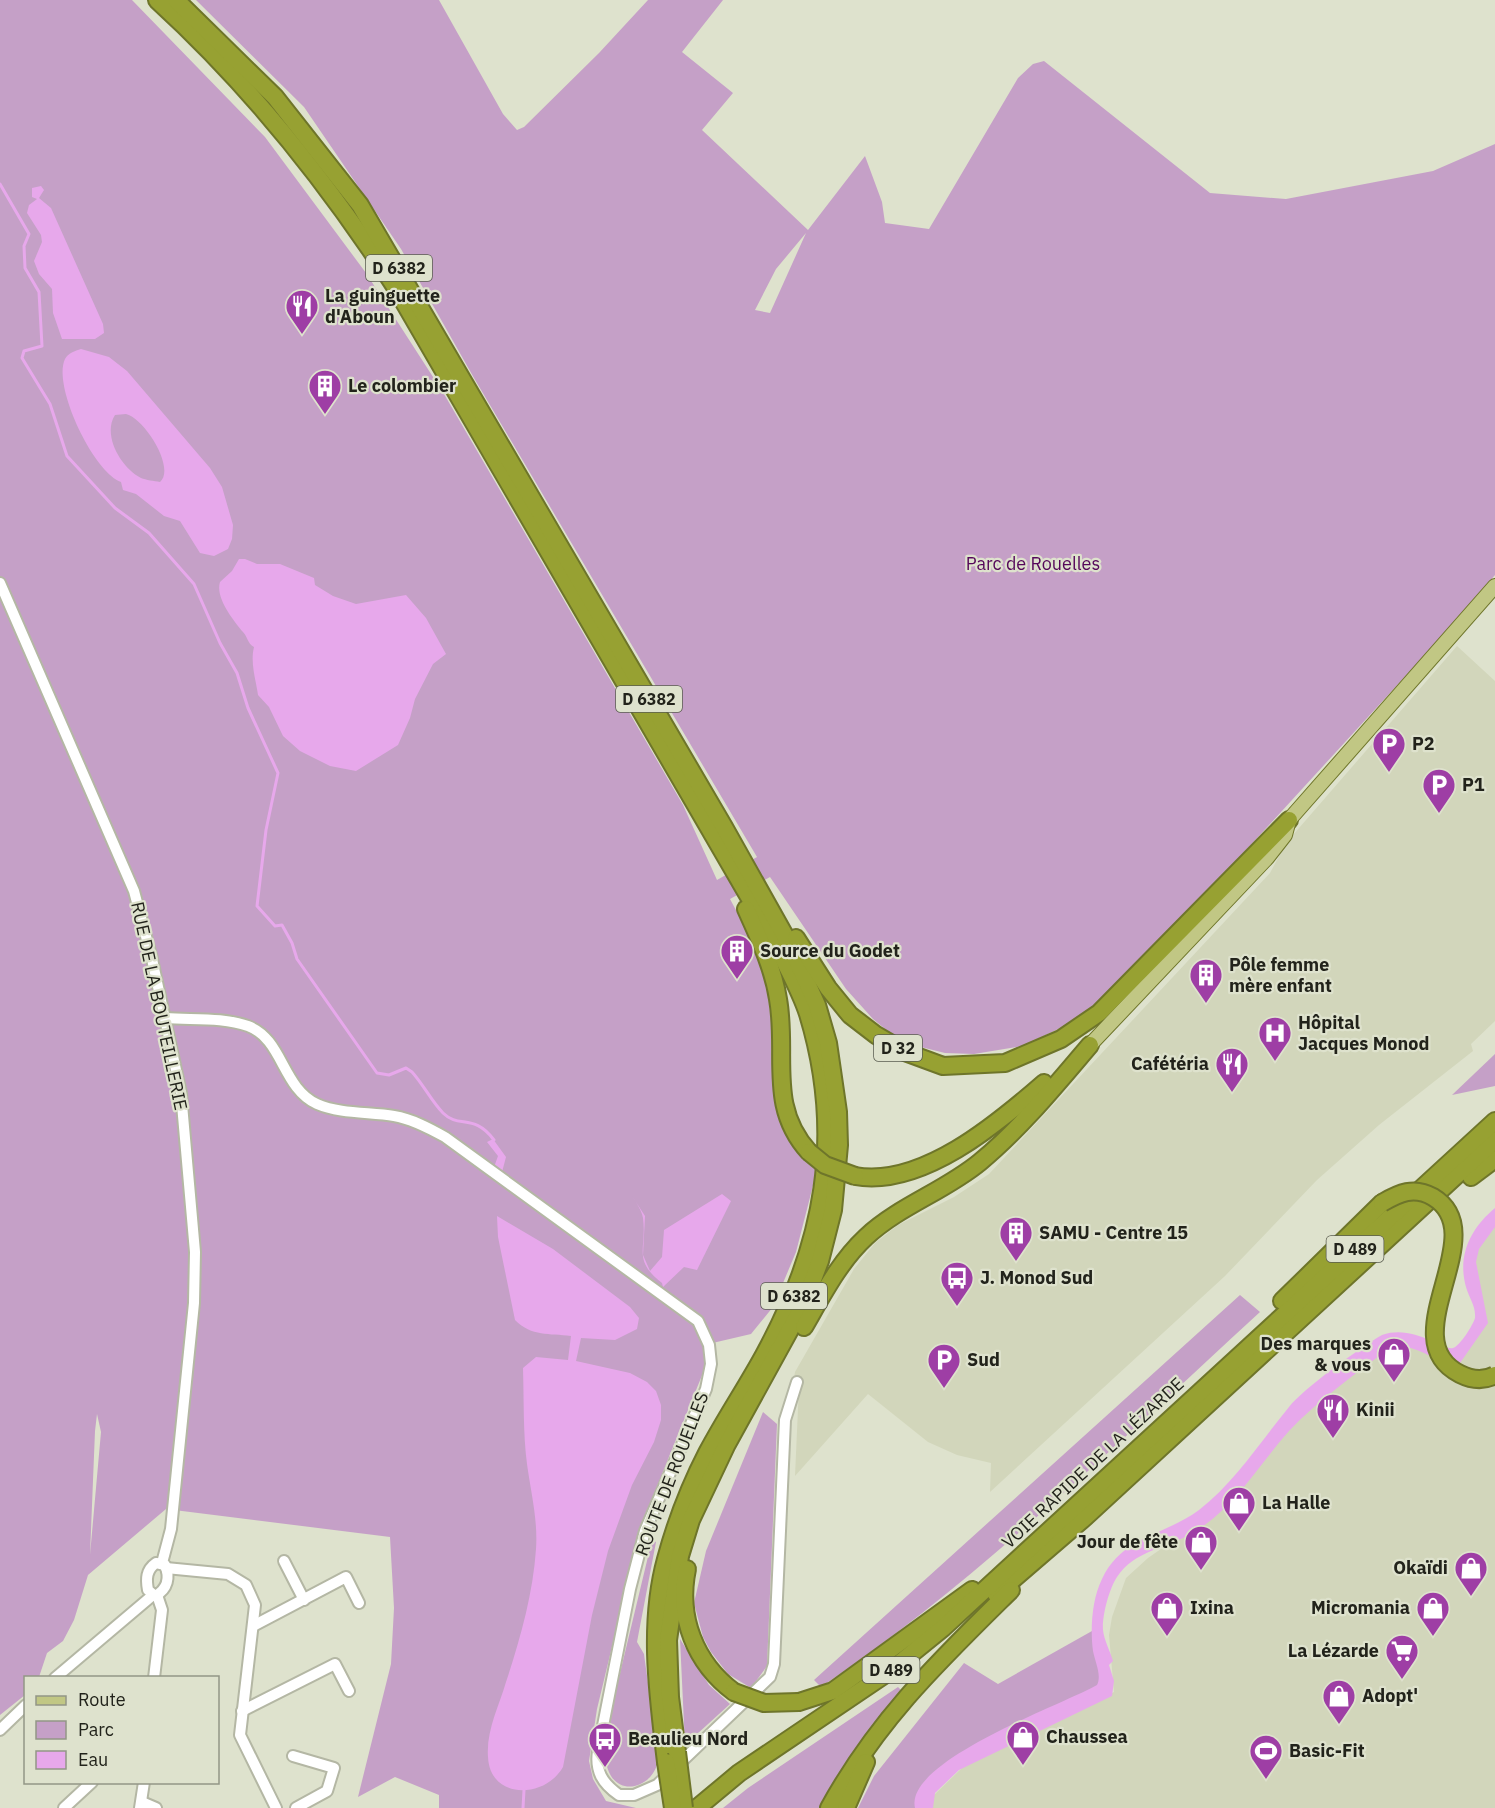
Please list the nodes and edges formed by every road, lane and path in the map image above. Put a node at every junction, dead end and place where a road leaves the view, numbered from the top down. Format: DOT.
graph roads {
  1 [pos="157,0"];
  2 [pos="176,0"];
  3 [pos="0,583"];
  4 [pos="1495,586"];
  5 [pos="1289,820"];
  6 [pos="717,828"];
  7 [pos="166,1018"];
  8 [pos="1090,1045"];
  9 [pos="1495,1120"];
  10 [pos="1495,1140"];
  11 [pos="1495,1159"];
  12 [pos="1306,1314"];
  13 [pos="1214,1377"];
  14 [pos="1493,1377"];
  15 [pos="797,1382"];
  16 [pos="724,1451"];
  17 [pos="1082,1520"];
  18 [pos="284,1561"];
  19 [pos="1013,1563"];
  20 [pos="164,1565"];
  21 [pos="155,1595"];
  22 [pos="304,1599"];
  23 [pos="360,1603"];
  24 [pos="253,1626"];
  25 [pos="940,1660"];
  26 [pos="56,1676"];
  27 [pos="154,1676"];
  28 [pos="349,1691"];
  29 [pos="24,1707"];
  30 [pos="242,1711"];
  31 [pos="0,1730"];
  32 [pos="293,1756"];
  33 [pos="672,1757"];
  34 [pos="90,1784"];
  35 [pos="144,1784"];
  36 [pos="141,1805"];
  37 [pos="64,1808"];
  38 [pos="156,1808"];
  39 [pos="276,1808"];
  40 [pos="296,1808"];
  41 [pos="673,1808"];
  42 [pos="684,1808"];
  43 [pos="697,1808"];
  44 [pos="712,1808"];
  45 [pos="829,1808"];
  46 [pos="846,1808"];
  1 -- 6 [label="highway, D 6382"];
  2 -- 6 [label="highway, D 6382"];
  3 -- 7 [label="street, RUE DE LA BOUTEILLERIE"];
  4 -- 5 [label="main road, D 32"];
  5 -- 6 [label="highway, D 32"];
  5 -- 8 [label="main road, D 32"];
  6 -- 8 [label="highway, D 32, bridge"];
  6 -- 16 [label="highway, D 6382"];
  6 -- 33 [label="highway, D 6382"];
  7 -- 15 [label="street, ROUTE DE ROUELLES"];
  7 -- 20 [label="street, RUE DE LA BOUTEILLERIE"];
  8 -- 16 [label="highway"];
  9 -- 13 [label="highway, VOIE RAPIDE DE LA LÉZARDE / D 489"];
  10 -- 12 [label="highway, VOIE RAPIDE DE LA LÉZARDE / D 489"];
  11 -- 12 [label="highway"];
  12 -- 17 [label="highway, VOIE RAPIDE DE LA LÉZARDE / D 489"];
  13 -- 14 [label="highway, bridge"];
  13 -- 19 [label="highway, VOIE RAPIDE DE LA LÉZARDE / D 489"];
  16 -- 19 [label="highway, bridge"];
  16 -- 33 [label="highway, D 6382"];
  17 -- 25 [label="highway, D 489"];
  17 -- 44 [label="highway, VOIE RAPIDE DE LA LÉZARDE / D 489"];
  18 -- 22 [label="street"];
  19 -- 43 [label="highway, VOIE RAPIDE DE LA LÉZARDE / D 489"];
  20 -- 21 [label="street, RUE DE LA BOUTEILLERIE"];
  20 -- 21 [label="street"];
  20 -- 24 [label="street"];
  21 -- 26 [label="street"];
  21 -- 27 [label="street"];
  22 -- 23 [label="street"];
  22 -- 24 [label="street"];
  24 -- 30 [label="street"];
  25 -- 45 [label="highway, D 489"];
  25 -- 46 [label="highway"];
  28 -- 30 [label="street"];
  29 -- 31 [label="street"];
  30 -- 39 [label="street"];
  32 -- 40 [label="street"];
  33 -- 41 [label="highway, D 6382, bridge"];
  33 -- 42 [label="highway, D 6382, bridge"];
  34 -- 37 [label="street"];
  35 -- 36 [label="street"];
  36 -- 38 [label="street"];
}
